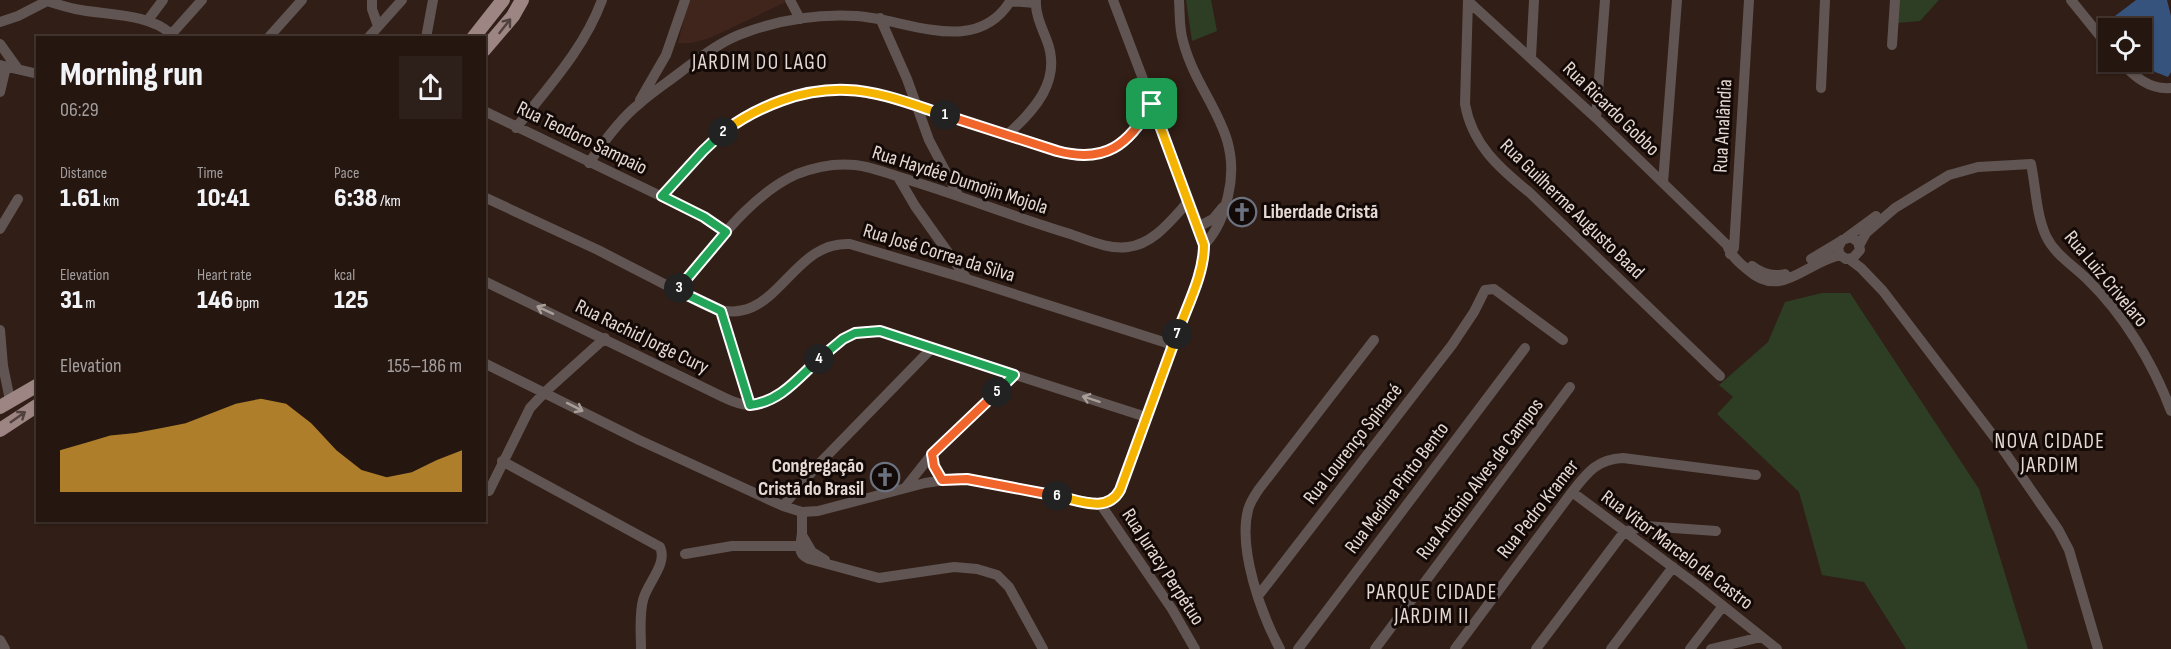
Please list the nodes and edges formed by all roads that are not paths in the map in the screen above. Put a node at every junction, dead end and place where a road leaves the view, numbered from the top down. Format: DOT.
graph roads {
  1 [pos="47,0"];
  2 [pos="163,0"];
  3 [pos="202,0"];
  4 [pos="302,0"];
  5 [pos="372,0"];
  6 [pos="402,0"];
  7 [pos="433,0"];
  8 [pos="503,0"];
  9 [pos="522,0"];
  10 [pos="602,0"];
  11 [pos="685,0"];
  12 [pos="790,0"];
  13 [pos="1113,0"];
  14 [pos="1179,0"];
  15 [pos="1534,0"];
  16 [pos="1605,0"];
  17 [pos="1677,0"];
  18 [pos="1749,0"];
  19 [pos="1825,0"];
  20 [pos="1895,0"];
  21 [pos="2071,0"];
  22 [pos="1011,1"];
  23 [pos="1468,1"];
  24 [pos="1036,2"];
  25 [pos="880,18"];
  26 [pos="800,19"];
  27 [pos="148,20"];
  28 [pos="0,21"];
  29 [pos="378,26"];
  30 [pos="2098,33"];
  31 [pos="169,36"];
  32 [pos="269,36"];
  33 [pos="370,36"];
  34 [pos="426,36"];
  35 [pos="475,36"];
  36 [pos="0,44"];
  37 [pos="1892,45"];
  38 [pos="486,48"];
  39 [pos="1531,57"];
  40 [pos="3,66"];
  41 [pos="18,69"];
  42 [pos="2130,72"];
  43 [pos="36,74"];
  44 [pos="1821,88"];
  45 [pos="2171,88"];
  46 [pos="0,92"];
  47 [pos="1152,104"];
  48 [pos="637,105"];
  49 [pos="916,106"];
  50 [pos="486,112"];
  51 [pos="1596,118"];
  52 [pos="516,128"];
  53 [pos="1007,135"];
  54 [pos="589,163"];
  55 [pos="898,177"];
  56 [pos="1663,183"];
  57 [pos="958,195"];
  58 [pos="662,196"];
  59 [pos="486,198"];
  60 [pos="18,199"];
  61 [pos="1188,202"];
  62 [pos="1227,202"];
  63 [pos="1895,208"];
  64 [pos="1198,226"];
  65 [pos="0,229"];
  66 [pos="726,232"];
  67 [pos="1843,239"];
  68 [pos="1204,245"];
  69 [pos="1730,249"];
  70 [pos="1852,253"];
  71 [pos="967,279"];
  72 [pos="1779,279"];
  73 [pos="486,282"];
  74 [pos="677,290"];
  75 [pos="721,311"];
  76 [pos="0,330"];
  77 [pos="605,338"];
  78 [pos="1374,340"];
  79 [pos="1563,340"];
  80 [pos="1173,345"];
  81 [pos="932,348"];
  82 [pos="1525,348"];
  83 [pos="486,364"];
  84 [pos="2,367"];
  85 [pos="1014,375"];
  86 [pos="1720,376"];
  87 [pos="36,386"];
  88 [pos="1570,387"];
  89 [pos="544,392"];
  90 [pos="5,404"];
  91 [pos="750,405"];
  92 [pos="36,406"];
  93 [pos="2171,411"];
  94 [pos="1146,417"];
  95 [pos="0,430"];
  96 [pos="932,454"];
  97 [pos="502,461"];
  98 [pos="1756,475"];
  99 [pos="942,480"];
  100 [pos="905,488"];
  101 [pos="489,491"];
  102 [pos="1572,492"];
  103 [pos="1101,505"];
  104 [pos="783,506"];
  105 [pos="802,512"];
  106 [pos="1716,531"];
  107 [pos="1624,532"];
  108 [pos="801,541"];
  109 [pos="685,554"];
  110 [pos="1673,567"];
  111 [pos="1258,596"];
  112 [pos="1723,606"];
  113 [pos="1761,637"];
  114 [pos="0,640"];
  115 [pos="1724,648"];
  116 [pos="5,649"];
  117 [pos="641,649"];
  118 [pos="1043,649"];
  119 [pos="1195,649"];
  120 [pos="1280,649"];
  121 [pos="1298,649"];
  122 [pos="1375,649"];
  123 [pos="1455,649"];
  124 [pos="1536,649"];
  125 [pos="1611,649"];
  126 [pos="1690,649"];
  127 [pos="1711,649"];
  128 [pos="1777,649"];
  129 [pos="2098,649"];
  1 -- 27 [label="street"];
  1 -- 28 [label="street"];
  2 -- 27 [label="street"];
  3 -- 31 [label="street"];
  4 -- 32 [label="street"];
  5 -- 29 [label="street"];
  6 -- 29 [label="street"];
  7 -- 34 [label="street"];
  8 -- 35 [label="main road"];
  38 -- 9 [label="main road, one-way"];
  10 -- 52 [label="street"];
  11 -- 48 [label="street"];
  12 -- 26 [label="street"];
  13 -- 47 [label="street"];
  14 -- 62 [label="street"];
  15 -- 39 [label="street"];
  16 -- 51 [label="street"];
  17 -- 56 [label="street"];
  18 -- 69 [label="street, Rua Analândia"];
  19 -- 44 [label="street"];
  20 -- 37 [label="street"];
  21 -- 30 [label="street"];
  22 -- 24 [label="street"];
  22 -- 25 [label="street"];
  23 -- 39 [label="street, Rua Ricardo Gobbo"];
  23 -- 86 [label="street, Rua Guilherme Augusto Baad"];
  24 -- 53 [label="street"];
  25 -- 26 [label="street"];
  25 -- 49 [label="street"];
  26 -- 48 [label="street"];
  27 -- 31 [label="street"];
  29 -- 33 [label="street"];
  36 -- 41 [label="street"];
  39 -- 51 [label="street, Rua Ricardo Gobbo"];
  40 -- 41 [label="street"];
  40 -- 46 [label="street"];
  41 -- 43 [label="street"];
  42 -- 45 [label="street"];
  47 -- 53 [label="street"];
  47 -- 61 [label="street"];
  48 -- 54 [label="street"];
  49 -- 53 [label="street"];
  49 -- 57 [label="street"];
  49 -- 58 [label="street"];
  50 -- 52 [label="street, Rua Teodoro Sampaio"];
  51 -- 56 [label="street, Rua Ricardo Gobbo"];
  52 -- 54 [label="street, Rua Teodoro Sampaio"];
  54 -- 58 [label="street, Rua Teodoro Sampaio"];
  55 -- 57 [label="street, Rua Haydée Dumojin Mojola"];
  55 -- 66 [label="street, Rua Haydée Dumojin Mojola"];
  55 -- 71 [label="street"];
  56 -- 69 [label="street, Rua Ricardo Gobbo"];
  57 -- 61 [label="street, Rua Haydée Dumojin Mojola"];
  58 -- 66 [label="street, Rua Teodoro Sampaio"];
  59 -- 74 [label="street"];
  60 -- 65 [label="street"];
  61 -- 64 [label="street"];
  62 -- 64 [label="street"];
  62 -- 68 [label="street"];
  63 -- 67 [label="street"];
  63 -- 70 [label="street"];
  63 -- 93 [label="street, Rua Luiz Crivelaro"];
  64 -- 68 [label="street"];
  66 -- 74 [label="street, Rua Haydée Dumojin Mojola"];
  67 -- 70 [label="street"];
  67 -- 70 [label="street"];
  67 -- 72 [label="street"];
  68 -- 80 [label="street"];
  69 -- 72 [label="street, Rua Ricardo Gobbo"];
  70 -- 72 [label="street"];
  70 -- 129 [label="street"];
  71 -- 75 [label="street, Rua José Correa da Silva"];
  71 -- 80 [label="street, Rua José Correa da Silva"];
  77 -- 73 [label="street, Rua Rachid Jorge Cury, one-way"];
  74 -- 75 [label="street"];
  75 -- 91 [label="street"];
  76 -- 84 [label="street"];
  77 -- 89 [label="street"];
  77 -- 91 [label="street, Rua Rachid Jorge Cury"];
  78 -- 111 [label="street"];
  79 -- 111 [label="street, Rua Lourenço Spinacé"];
  80 -- 94 [label="street"];
  81 -- 85 [label="street"];
  81 -- 91 [label="street"];
  81 -- 104 [label="street"];
  82 -- 121 [label="street, Rua Medina Pinto Bento"];
  83 -- 89 [label="street"];
  84 -- 90 [label="street"];
  94 -- 85 [label="street, one-way"];
  85 -- 96 [label="street"];
  87 -- 90 [label="main road"];
  88 -- 122 [label="street, Rua Antônio Alves de Campos"];
  89 -- 97 [label="street"];
  89 -- 104 [label="street, one-way"];
  95 -- 92 [label="main road, one-way"];
  94 -- 103 [label="street"];
  96 -- 99 [label="street"];
  96 -- 100 [label="street"];
  97 -- 101 [label="street"];
  97 -- 117 [label="street"];
  98 -- 102 [label="street, Rua Pedro Kramer"];
  99 -- 100 [label="street"];
  99 -- 103 [label="street"];
  100 -- 105 [label="street"];
  102 -- 107 [label="street, Rua Vitor Marcelo de Castro"];
  102 -- 123 [label="street, Rua Pedro Kramer"];
  103 -- 119 [label="street, Rua Juracy Perpétuo"];
  104 -- 105 [label="street"];
  105 -- 108 [label="street"];
  106 -- 107 [label="street"];
  107 -- 110 [label="street, Rua Vitor Marcelo de Castro"];
  107 -- 124 [label="street"];
  108 -- 109 [label="street"];
  108 -- 118 [label="street"];
  110 -- 112 [label="street, Rua Vitor Marcelo de Castro"];
  110 -- 125 [label="street"];
  111 -- 120 [label="street"];
  112 -- 113 [label="street, Rua Vitor Marcelo de Castro"];
  112 -- 126 [label="street"];
  113 -- 115 [label="street, Rua Vitor Marcelo de Castro"];
  113 -- 128 [label="street, Rua Vitor Marcelo de Castro"];
  114 -- 116 [label="street"];
  115 -- 127 [label="street, Rua Vitor Marcelo de Castro"];
}
